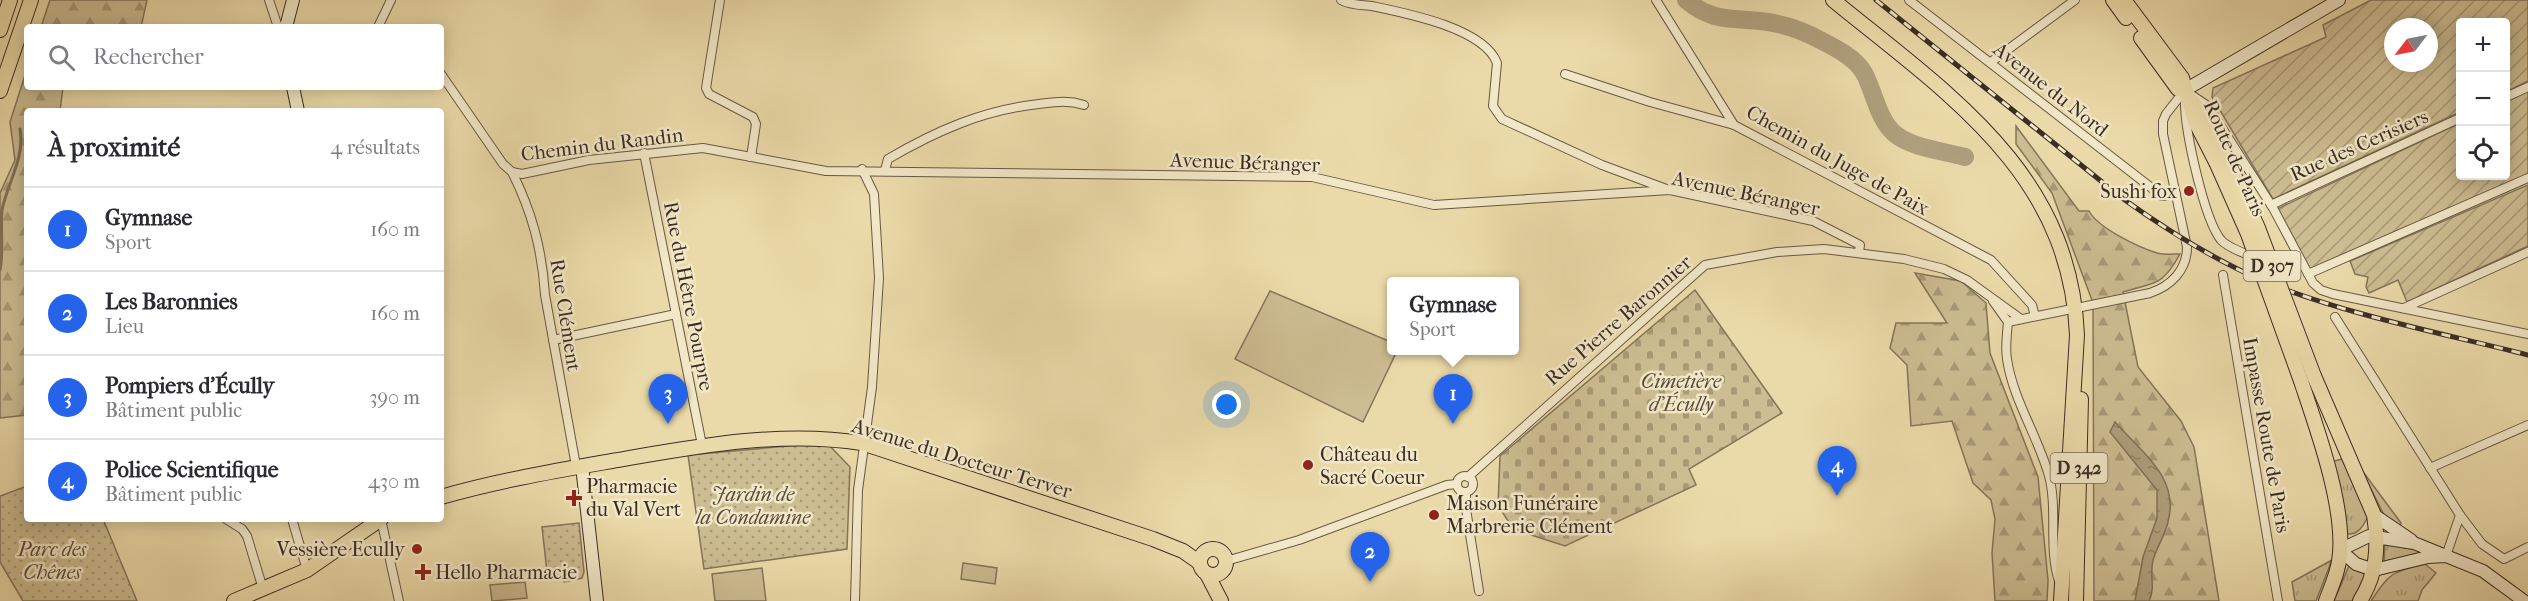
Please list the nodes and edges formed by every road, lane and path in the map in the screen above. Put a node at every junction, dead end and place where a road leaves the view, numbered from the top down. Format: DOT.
graph roads {
  1 [pos="10,0"];
  2 [pos="31,0"];
  3 [pos="269,0"];
  4 [pos="293,0"];
  5 [pos="391,0"];
  6 [pos="720,0"];
  7 [pos="1341,0"];
  8 [pos="1656,0"];
  9 [pos="1833,0"];
  10 [pos="1909,0"];
  11 [pos="2075,0"];
  12 [pos="2113,0"];
  13 [pos="2124,0"];
  14 [pos="2339,0"];
  15 [pos="277,24"];
  16 [pos="286,24"];
  17 [pos="379,24"];
  18 [pos="0,30"];
  19 [pos="1991,62"];
  20 [pos="1565,74"];
  21 [pos="444,78"];
  22 [pos="2528,87"];
  23 [pos="294,90"];
  24 [pos="2185,90"];
  25 [pos="0,91"];
  26 [pos="2510,95"];
  27 [pos="1084,105"];
  28 [pos="297,108"];
  29 [pos="2456,120"];
  30 [pos="1734,125"];
  31 [pos="644,153"];
  32 [pos="751,158"];
  33 [pos="862,170"];
  34 [pos="885,170"];
  35 [pos="512,172"];
  36 [pos="2528,178"];
  37 [pos="1670,190"];
  38 [pos="2176,194"];
  39 [pos="2271,206"];
  40 [pos="1859,252"];
  41 [pos="2528,252"];
  42 [pos="2301,261"];
  43 [pos="2223,274"];
  44 [pos="2308,274"];
  45 [pos="1990,296"];
  46 [pos="2403,308"];
  47 [pos="2075,309"];
  48 [pos="676,314"];
  49 [pos="2035,316"];
  50 [pos="2335,317"];
  51 [pos="2021,319"];
  52 [pos="2008,322"];
  53 [pos="2528,334"];
  54 [pos="2077,335"];
  55 [pos="553,340"];
  56 [pos="2308,379"];
  57 [pos="2528,425"];
  58 [pos="862,443"];
  59 [pos="702,445"];
  60 [pos="2430,468"];
  61 [pos="581,470"];
  62 [pos="1468,477"];
  63 [pos="1457,484"];
  64 [pos="1466,492"];
  65 [pos="444,497"];
  66 [pos="2053,503"];
  67 [pos="2374,515"];
  68 [pos="2460,515"];
  69 [pos="231,522"];
  70 [pos="293,522"];
  71 [pos="377,522"];
  72 [pos="382,522"];
  73 [pos="2066,522"];
  74 [pos="2377,536"];
  75 [pos="2078,540"];
  76 [pos="2414,543"];
  77 [pos="2528,548"];
  78 [pos="2340,550"];
  79 [pos="2446,556"];
  80 [pos="1204,563"];
  81 [pos="1224,567"];
  82 [pos="307,570"];
  83 [pos="2374,570"];
  84 [pos="263,589"];
  85 [pos="1479,591"];
  86 [pos="2062,596"];
  87 [pos="1221,600"];
  88 [pos="234,601"];
  89 [pos="399,601"];
  90 [pos="597,601"];
  91 [pos="855,601"];
  92 [pos="2076,601"];
  93 [pos="2278,601"];
  94 [pos="2325,601"];
  95 [pos="2360,601"];
  96 [pos="2524,601"];
  1 -- 18 [label="main road"];
  2 -- 25 [label="main road"];
  3 -- 15 [label="street"];
  4 -- 16 [label="main road"];
  5 -- 17 [label="street"];
  6 -- 32 [label="street"];
  7 -- 37 [label="street"];
  8 -- 30 [label="street, Chemin du Juge de Paix"];
  9 -- 47 [label="main road, D 342"];
  10 -- 19 [label="street, Avenue du Nord"];
  11 -- 19 [label="street"];
  12 -- 24 [label="main road, D 307"];
  13 -- 24 [label="main road, D 307"];
  14 -- 24 [label="main road"];
  19 -- 38 [label="street, Avenue du Nord"];
  20 -- 30 [label="street"];
  21 -- 35 [label="street, Chemin du Randin"];
  22 -- 26 [label="street"];
  23 -- 28 [label="main road"];
  24 -- 38 [label="street"];
  24 -- 39 [label="street"];
  24 -- 42 [label="street"];
  24 -- 56 [label="main road, Route de Paris / D 307, bridge"];
  27 -- 34 [label="street"];
  29 -- 39 [label="street, Rue des Cerisiers"];
  30 -- 49 [label="street, Chemin du Juge de Paix"];
  31 -- 32 [label="street, Chemin du Randin"];
  31 -- 35 [label="street, Chemin du Randin"];
  31 -- 48 [label="street, Rue du Hêtre Pourpre"];
  32 -- 33 [label="street, Chemin du Randin"];
  33 -- 34 [label="street, Avenue Béranger"];
  33 -- 58 [label="street"];
  34 -- 37 [label="street, Avenue Béranger"];
  35 -- 55 [label="street, Rue Clément"];
  36 -- 44 [label="street"];
  37 -- 40 [label="street, Avenue Béranger"];
  38 -- 47 [label="street"];
  39 -- 42 [label="street"];
  40 -- 45 [label="street, Rue Pierre Baronnier"];
  40 -- 62 [label="street, Rue Pierre Baronnier"];
  41 -- 46 [label="street"];
  42 -- 44 [label="street"];
  43 -- 93 [label="street, Impasse Route de Paris"];
  44 -- 46 [label="street"];
  45 -- 51 [label="street, Rue Pierre Baronnier"];
  45 -- 52 [label="street, Rue Pierre Baronnier"];
  46 -- 53 [label="street"];
  47 -- 49 [label="street"];
  47 -- 54 [label="main road, D 342"];
  48 -- 55 [label="street"];
  48 -- 59 [label="street, Rue du Hêtre Pourpre"];
  49 -- 51 [label="street"];
  50 -- 60 [label="street"];
  51 -- 52 [label="street"];
  52 -- 66 [label="street"];
  54 -- 73 [label="main road, D 342"];
  54 -- 75 [label="main road, D 342"];
  55 -- 61 [label="street, Rue Clément"];
  56 -- 67 [label="main road, Route de Paris / D 307"];
  56 -- 78 [label="main road, Route de Paris / D 307"];
  57 -- 60 [label="street"];
  58 -- 59 [label="main road, Avenue du Docteur Terver"];
  58 -- 80 [label="main road, Avenue du Docteur Terver"];
  58 -- 91 [label="street"];
  59 -- 61 [label="main road, Avenue du Docteur Terver"];
  60 -- 68 [label="street"];
  61 -- 65 [label="main road, Avenue du Docteur Terver"];
  61 -- 90 [label="main road"];
  62 -- 63 [label="street"];
  62 -- 64 [label="street"];
  63 -- 64 [label="street"];
  63 -- 81 [label="street"];
  64 -- 85 [label="street"];
  66 -- 73 [label="street"];
  66 -- 86 [label="street"];
  67 -- 74 [label="main road, Route de Paris / D 307"];
  67 -- 76 [label="main road"];
  68 -- 77 [label="street"];
  68 -- 79 [label="street"];
  69 -- 84 [label="street"];
  70 -- 82 [label="street"];
  71 -- 82 [label="main road"];
  72 -- 89 [label="street"];
  73 -- 75 [label="street"];
  73 -- 86 [label="main road, D 342"];
  74 -- 76 [label="main road"];
  74 -- 78 [label="main road"];
  74 -- 83 [label="main road, Route de Paris / D 307"];
  75 -- 92 [label="main road, D 342"];
  76 -- 79 [label="main road"];
  78 -- 83 [label="main road"];
  78 -- 94 [label="main road, Route de Paris / D 307"];
  79 -- 83 [label="main road"];
  79 -- 96 [label="main road"];
  80 -- 81 [label="main road"];
  80 -- 81 [label="main road"];
  80 -- 87 [label="main road"];
  81 -- 87 [label="main road"];
  82 -- 84 [label="main road"];
  83 -- 95 [label="main road, Route de Paris / D 307"];
  84 -- 88 [label="main road"];
}
